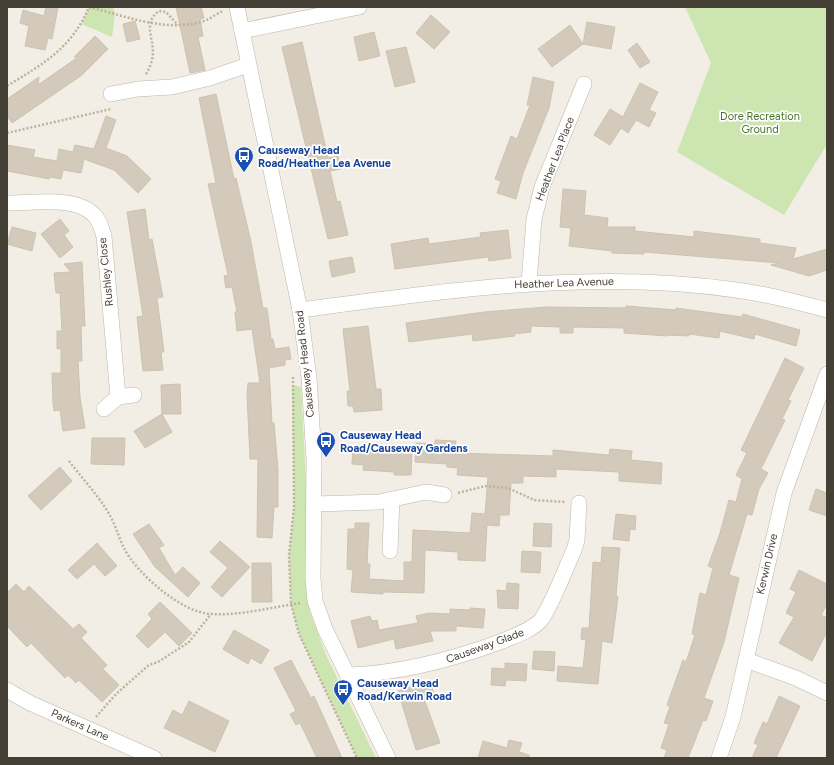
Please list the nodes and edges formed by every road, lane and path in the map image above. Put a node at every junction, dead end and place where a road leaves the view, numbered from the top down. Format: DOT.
graph roads {
  1 [pos="89,7"];
  2 [pos="359,7"];
  3 [pos="232,8"];
  4 [pos="149,23"];
  5 [pos="178,25"];
  6 [pos="242,31"];
  7 [pos="248,65"];
  8 [pos="584,84"];
  9 [pos="7,86"];
  10 [pos="138,89"];
  11 [pos="111,94"];
  12 [pos="7,204"];
  13 [pos="529,283"];
  14 [pos="300,310"];
  15 [pos="827,310"];
  16 [pos="827,374"];
  17 [pos="134,394"];
  18 [pos="118,397"];
  19 [pos="104,409"];
  20 [pos="69,461"];
  21 [pos="444,495"];
  22 [pos="392,500"];
  23 [pos="580,503"];
  24 [pos="315,504"];
  25 [pos="390,551"];
  26 [pos="315,601"];
  27 [pos="211,614"];
  28 [pos="746,660"];
  29 [pos="349,675"];
  30 [pos="7,690"];
  31 [pos="827,693"];
  32 [pos="86,728"];
  33 [pos="154,758"];
  34 [pos="388,758"];
  35 [pos="719,758"];
  1 -- 4 [label="path"];
  1 -- 9 [label="path"];
  2 -- 6 [label="street"];
  3 -- 5 [label="path"];
  3 -- 6 [label="street, Causeway Head Road"];
  4 -- 5 [label="path"];
  4 -- 5 [label="path"];
  4 -- 10 [label="path"];
  6 -- 7 [label="street, Causeway Head Road"];
  7 -- 10 [label="street"];
  7 -- 14 [label="street, Causeway Head Road"];
  8 -- 13 [label="street, Heather Lea Place"];
  10 -- 11 [label="street"];
  12 -- 18 [label="street, Rushley Close"];
  13 -- 14 [label="street, Heather Lea Avenue"];
  13 -- 15 [label="street, Heather Lea Avenue"];
  14 -- 24 [label="street, Causeway Head Road"];
  16 -- 28 [label="street, Kerwin Drive"];
  17 -- 18 [label="street"];
  18 -- 19 [label="street"];
  20 -- 27 [label="path"];
  21 -- 22 [label="street"];
  21 -- 23 [label="path"];
  22 -- 24 [label="street"];
  22 -- 25 [label="street"];
  23 -- 29 [label="street, Causeway Glade"];
  24 -- 26 [label="street, Causeway Head Road"];
  26 -- 27 [label="path"];
  26 -- 29 [label="street, Causeway Head Road"];
  27 -- 32 [label="path"];
  28 -- 31 [label="street"];
  28 -- 35 [label="street, Kerwin Drive"];
  29 -- 34 [label="street, Causeway Head Road"];
  30 -- 32 [label="street, Parkers Lane"];
  32 -- 33 [label="street, Parkers Lane"];
}
